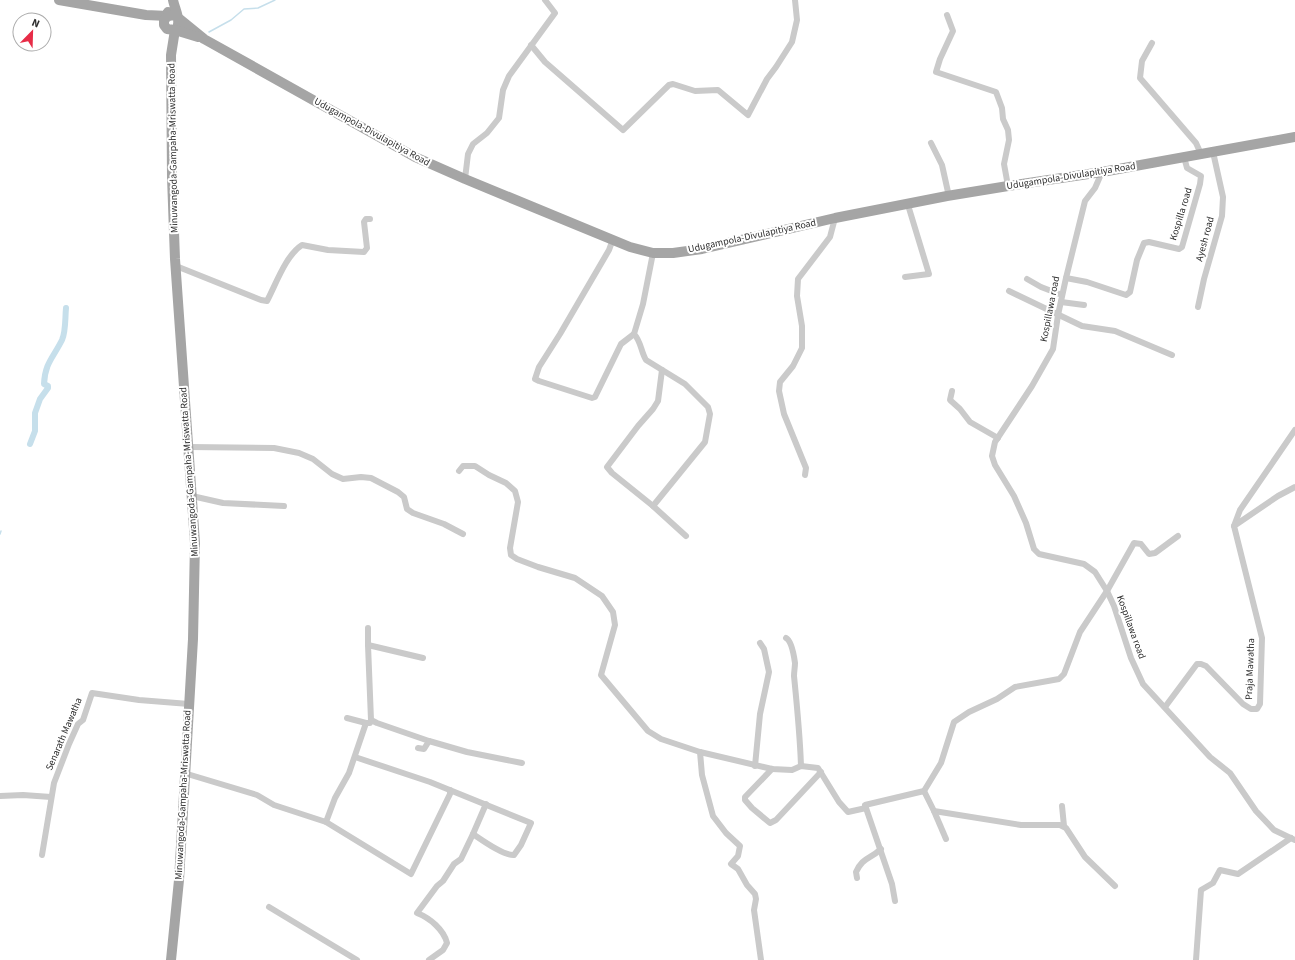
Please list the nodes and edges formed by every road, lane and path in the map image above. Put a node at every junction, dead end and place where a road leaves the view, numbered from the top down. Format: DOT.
graph roads {
  1 [pos="59,0"];
  2 [pos="170,0"];
  3 [pos="173,0"];
  4 [pos="545,0"];
  5 [pos="795,0"];
  6 [pos="146,15"];
  7 [pos="947,15"];
  8 [pos="172,16"];
  9 [pos="170,29"];
  10 [pos="204,39"];
  11 [pos="1152,43"];
  12 [pos="531,45"];
  13 [pos="1295,138"];
  14 [pos="931,143"];
  15 [pos="1213,152"];
  16 [pos="1201,154"];
  17 [pos="1184,157"];
  18 [pos="1102,172"];
  19 [pos="465,179"];
  20 [pos="1008,186"];
  21 [pos="947,196"];
  22 [pos="908,205"];
  23 [pos="835,218"];
  24 [pos="370,219"];
  25 [pos="613,239"];
  26 [pos="654,253"];
  27 [pos="176,266"];
  28 [pos="906,277"];
  29 [pos="1066,278"];
  30 [pos="1027,279"];
  31 [pos="1009,291"];
  32 [pos="1062,295"];
  33 [pos="1061,302"];
  34 [pos="1084,305"];
  35 [pos="1198,307"];
  36 [pos="1058,315"];
  37 [pos="634,334"];
  38 [pos="1172,355"];
  39 [pos="662,370"];
  40 [pos="952,391"];
  41 [pos="1294,432"];
  42 [pos="998,438"];
  43 [pos="188,447"];
  44 [pos="459,471"];
  45 [pos="805,475"];
  46 [pos="1295,487"];
  47 [pos="192,496"];
  48 [pos="284,506"];
  49 [pos="653,506"];
  50 [pos="1234,526"];
  51 [pos="463,534"];
  52 [pos="686,536"];
  53 [pos="1178,536"];
  54 [pos="1107,591"];
  55 [pos="368,628"];
  56 [pos="786,638"];
  57 [pos="760,643"];
  58 [pos="368,645"];
  59 [pos="423,658"];
  60 [pos="189,704"];
  61 [pos="1165,707"];
  62 [pos="347,718"];
  63 [pos="368,722"];
  64 [pos="429,741"];
  65 [pos="418,748"];
  66 [pos="700,752"];
  67 [pos="355,757"];
  68 [pos="522,763"];
  69 [pos="755,766"];
  70 [pos="801,766"];
  71 [pos="772,769"];
  72 [pos="820,772"];
  73 [pos="184,773"];
  74 [pos="450,790"];
  75 [pos="924,791"];
  76 [pos="0,796"];
  77 [pos="51,797"];
  78 [pos="486,804"];
  79 [pos="1062,806"];
  80 [pos="866,808"];
  81 [pos="934,811"];
  82 [pos="326,822"];
  83 [pos="1064,826"];
  84 [pos="473,834"];
  85 [pos="946,839"];
  86 [pos="1293,839"];
  87 [pos="881,849"];
  88 [pos="42,855"];
  89 [pos="857,878"];
  90 [pos="1115,886"];
  91 [pos="895,901"];
  92 [pos="269,907"];
  93 [pos="171,960"];
  94 [pos="355,960"];
  95 [pos="429,960"];
  96 [pos="761,960"];
  97 [pos="1196,960"];
  1 -- 6 [label="main road"];
  2 -- 8 [label="main road"];
  3 -- 8 [label="main road"];
  4 -- 12 [label="street"];
  5 -- 12 [label="street"];
  6 -- 8 [label="main road"];
  6 -- 9 [label="main road, Udugampola-Divulapitiya Road"];
  7 -- 20 [label="street"];
  8 -- 9 [label="main road, Minuwangoda-Gampaha-Mriswatta Road"];
  8 -- 10 [label="main road, Udugampola-Divulapitiya Road"];
  9 -- 10 [label="main road, Udugampola-Divulapitiya Road"];
  9 -- 27 [label="main road, Minuwangoda-Gampaha-Mriswatta Road"];
  10 -- 19 [label="main road, Udugampola-Divulapitiya Road"];
  11 -- 16 [label="street"];
  12 -- 19 [label="street"];
  13 -- 15 [label="main road, Udugampola-Divulapitiya Road"];
  14 -- 21 [label="street"];
  15 -- 16 [label="main road, Udugampola-Divulapitiya Road"];
  15 -- 35 [label="street, Ayesh road"];
  16 -- 17 [label="main road, Udugampola-Divulapitiya Road"];
  17 -- 18 [label="main road, Udugampola-Divulapitiya Road"];
  17 -- 29 [label="street, Kospilla road"];
  18 -- 20 [label="main road, Udugampola-Divulapitiya Road"];
  18 -- 29 [label="street, Kospillawa road"];
  19 -- 25 [label="main road, Udugampola-Divulapitiya Road"];
  20 -- 21 [label="main road, Udugampola-Divulapitiya Road"];
  21 -- 22 [label="main road, Udugampola-Divulapitiya Road"];
  22 -- 23 [label="main road, Udugampola-Divulapitiya Road"];
  22 -- 28 [label="street"];
  23 -- 26 [label="main road, Udugampola-Divulapitiya Road"];
  23 -- 45 [label="street"];
  24 -- 27 [label="street"];
  25 -- 26 [label="main road, Udugampola-Divulapitiya Road"];
  25 -- 37 [label="street"];
  26 -- 37 [label="street"];
  27 -- 43 [label="main road, Minuwangoda-Gampaha-Mriswatta Road"];
  29 -- 32 [label="street, Kospillawa road"];
  30 -- 32 [label="street"];
  31 -- 36 [label="street"];
  32 -- 33 [label="street, Kospillawa road"];
  33 -- 34 [label="street"];
  33 -- 36 [label="street, Kospillawa road"];
  36 -- 38 [label="street"];
  36 -- 42 [label="street, Kospillawa road"];
  37 -- 39 [label="street"];
  39 -- 49 [label="street"];
  39 -- 49 [label="street"];
  40 -- 42 [label="street"];
  41 -- 50 [label="street"];
  42 -- 54 [label="street, Kospillawa road"];
  43 -- 47 [label="main road, Minuwangoda-Gampaha-Mriswatta Road"];
  43 -- 51 [label="street"];
  44 -- 66 [label="street"];
  46 -- 50 [label="street"];
  47 -- 48 [label="street"];
  47 -- 60 [label="main road, Minuwangoda-Gampaha-Mriswatta Road"];
  49 -- 52 [label="street"];
  50 -- 61 [label="street, Praja Mawatha"];
  53 -- 54 [label="street"];
  54 -- 61 [label="street, Kospillawa road"];
  54 -- 75 [label="street"];
  55 -- 58 [label="street"];
  56 -- 70 [label="street"];
  57 -- 69 [label="street"];
  58 -- 59 [label="street"];
  58 -- 63 [label="street"];
  60 -- 73 [label="main road, Minuwangoda-Gampaha-Mriswatta Road"];
  60 -- 77 [label="street, Senarath Mawatha"];
  61 -- 86 [label="street, Kospillawa road"];
  62 -- 63 [label="street"];
  63 -- 64 [label="street"];
  63 -- 67 [label="street"];
  64 -- 65 [label="street"];
  64 -- 68 [label="street"];
  66 -- 69 [label="street"];
  66 -- 96 [label="street"];
  67 -- 74 [label="street"];
  67 -- 82 [label="street"];
  69 -- 71 [label="street"];
  70 -- 71 [label="street"];
  70 -- 72 [label="street"];
  71 -- 72 [label="street"];
  72 -- 80 [label="street"];
  73 -- 82 [label="street"];
  73 -- 93 [label="main road, Minuwangoda-Gampaha-Mriswatta Road"];
  74 -- 78 [label="street"];
  74 -- 82 [label="street"];
  75 -- 80 [label="street"];
  75 -- 81 [label="street"];
  76 -- 77 [label="street"];
  77 -- 88 [label="street, Senarath Mawatha"];
  78 -- 84 [label="street"];
  78 -- 84 [label="street"];
  79 -- 83 [label="street"];
  80 -- 87 [label="street"];
  81 -- 83 [label="street"];
  81 -- 85 [label="street"];
  83 -- 90 [label="street"];
  84 -- 95 [label="street"];
  86 -- 97 [label="street"];
  87 -- 89 [label="street"];
  87 -- 91 [label="street"];
  92 -- 94 [label="street"];
}
